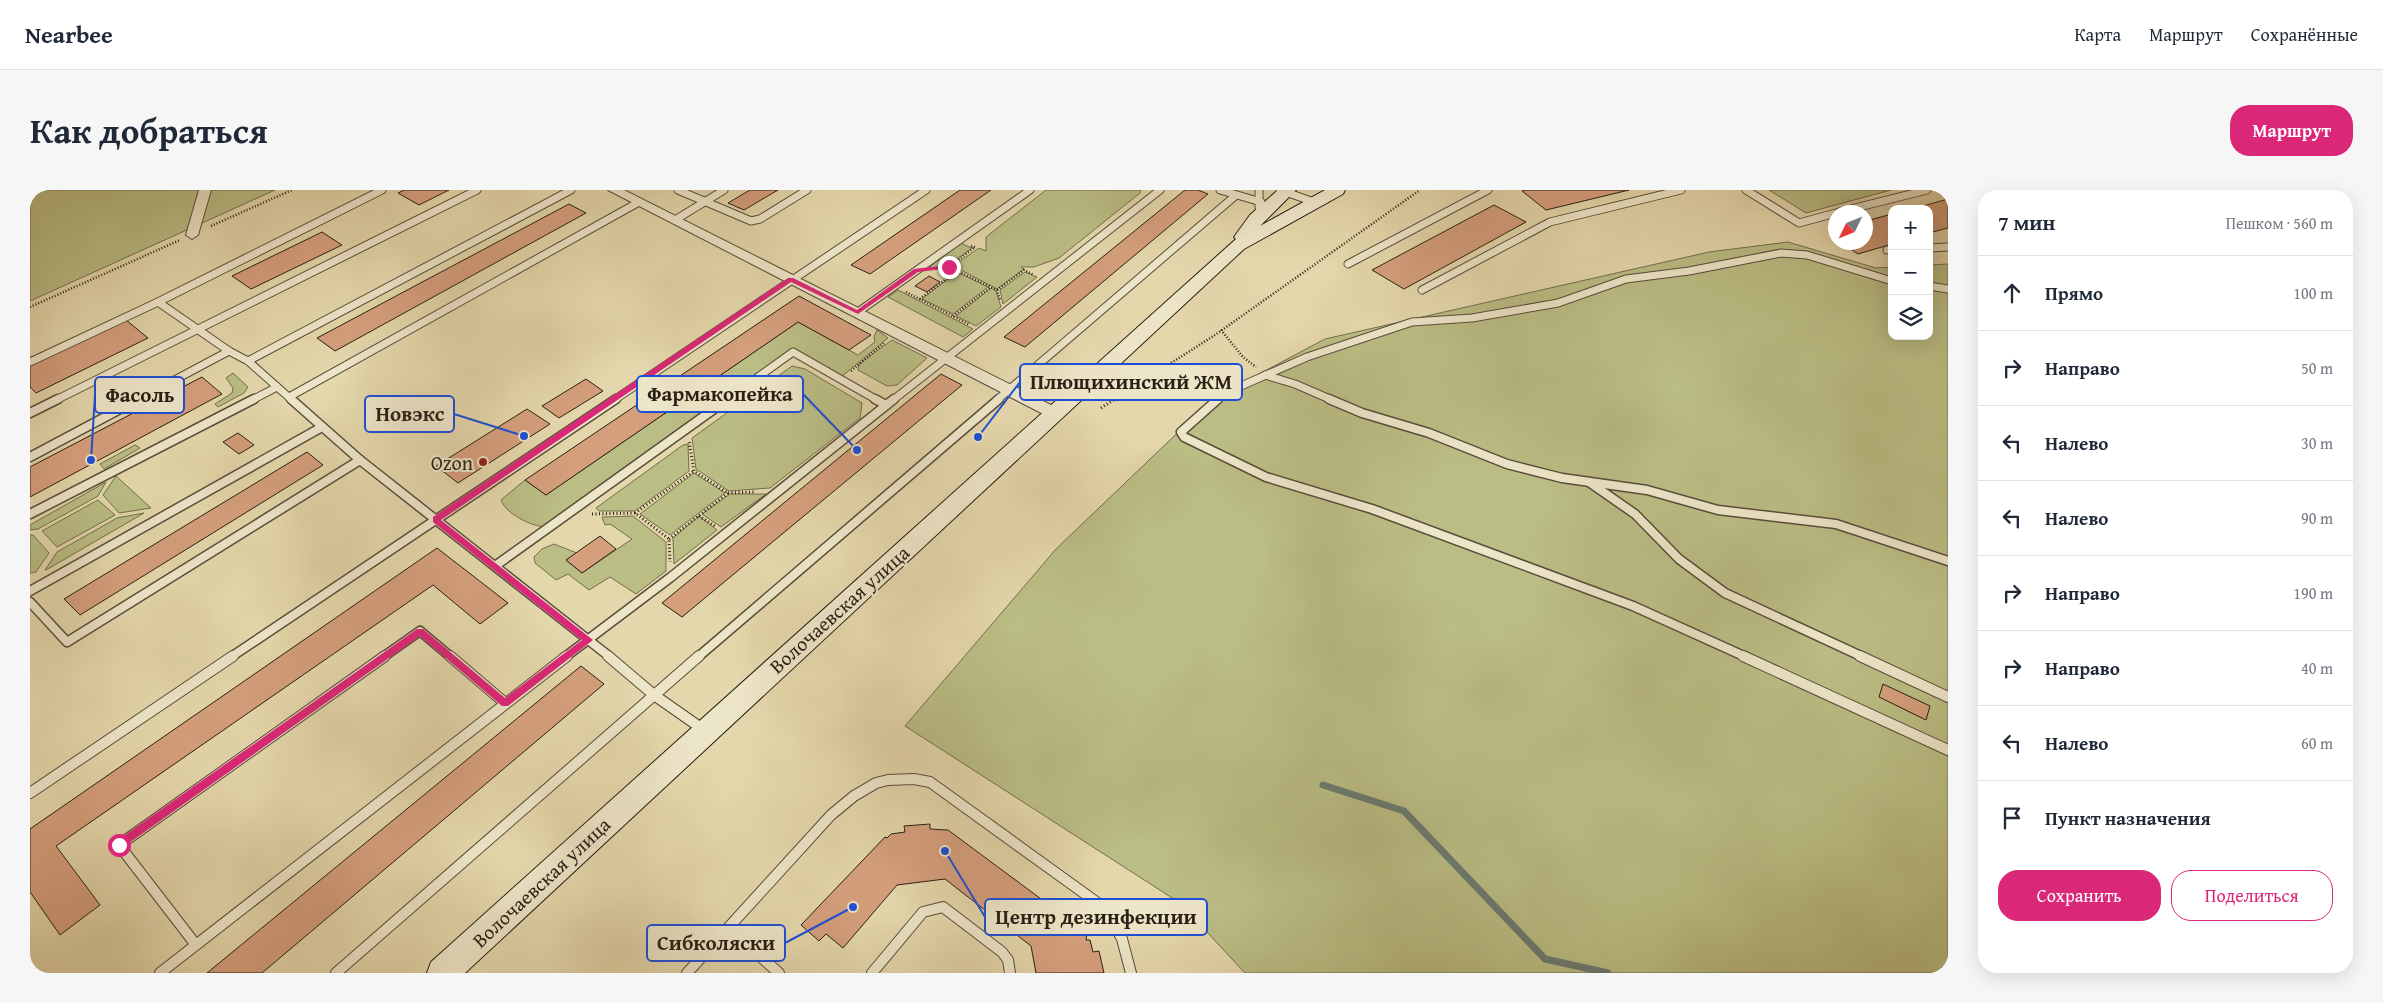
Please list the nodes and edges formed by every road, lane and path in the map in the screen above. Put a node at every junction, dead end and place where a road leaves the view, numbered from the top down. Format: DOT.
graph roads {
  1 [pos="205,190"];
  2 [pos="292,190"];
  3 [pos="382,190"];
  4 [pos="477,190"];
  5 [pos="571,190"];
  6 [pos="614,190"];
  7 [pos="678,190"];
  8 [pos="724,190"];
  9 [pos="807,190"];
  10 [pos="926,190"];
  11 [pos="1030,190"];
  12 [pos="1160,190"];
  13 [pos="1220,190"];
  14 [pos="1259,190"];
  15 [pos="1420,190"];
  16 [pos="1488,190"];
  17 [pos="1681,190"];
  18 [pos="1746,190"];
  19 [pos="1927,190"];
  20 [pos="1284,191"];
  21 [pos="1326,194"];
  22 [pos="1235,196"];
  23 [pos="639,202"];
  24 [pos="703,202"];
  25 [pos="1868,205"];
  26 [pos="1258,210"];
  27 [pos="1828,215"];
  28 [pos="675,220"];
  29 [pos="192,234"];
  30 [pos="1238,246"];
  31 [pos="1948,247"];
  32 [pos="1933,248"];
  33 [pos="1348,264"];
  34 [pos="917,270"];
  35 [pos="957,271"];
  36 [pos="1888,279"];
  37 [pos="791,280"];
  38 [pos="1046,280"];
  39 [pos="894,286"];
  40 [pos="991,287"];
  41 [pos="1933,287"];
  42 [pos="1948,289"];
  43 [pos="997,290"];
  44 [pos="1422,290"];
  45 [pos="920,299"];
  46 [pos="158,302"];
  47 [pos="30,308"];
  48 [pos="858,312"];
  49 [pos="1004,313"];
  50 [pos="953,316"];
  51 [pos="200,329"];
  52 [pos="1220,330"];
  53 [pos="981,331"];
  54 [pos="896,333"];
  55 [pos="229,351"];
  56 [pos="946,358"];
  57 [pos="30,362"];
  58 [pos="248,362"];
  59 [pos="1265,374"];
  60 [pos="840,378"];
  61 [pos="277,387"];
  62 [pos="1007,391"];
  63 [pos="288,397"];
  64 [pos="886,405"];
  65 [pos="1101,408"];
  66 [pos="30,413"];
  67 [pos="1054,413"];
  68 [pos="689,426"];
  69 [pos="322,428"];
  70 [pos="30,457"];
  71 [pos="360,460"];
  72 [pos="694,471"];
  73 [pos="1586,480"];
  74 [pos="776,492"];
  75 [pos="728,493"];
  76 [pos="574,509"];
  77 [pos="30,514"];
  78 [pos="635,514"];
  79 [pos="699,516"];
  80 [pos="436,520"];
  81 [pos="726,533"];
  82 [pos="669,539"];
  83 [pos="1948,561"];
  84 [pos="495,566"];
  85 [pos="671,577"];
  86 [pos="30,591"];
  87 [pos="30,602"];
  88 [pos="589,640"];
  89 [pos="654,694"];
  90 [pos="1948,697"];
  91 [pos="505,703"];
  92 [pos="705,731"];
  93 [pos="1948,750"];
  94 [pos="30,793"];
  95 [pos="728,928"];
  96 [pos="196,945"];
  97 [pos="160,973"];
  98 [pos="336,973"];
  99 [pos="442,973"];
  100 [pos="687,973"];
  101 [pos="779,973"];
  102 [pos="872,973"];
  103 [pos="1010,973"];
  104 [pos="1131,973"];
  1 -- 29 [label="street"];
  2 -- 29 [label="path"];
  3 -- 46 [label="lane"];
  4 -- 51 [label="lane"];
  5 -- 58 [label="lane"];
  6 -- 23 [label="street"];
  7 -- 24 [label="lane"];
  8 -- 24 [label="lane"];
  9 -- 24 [label="lane"];
  10 -- 37 [label="lane"];
  11 -- 34 [label="lane"];
  12 -- 38 [label="lane"];
  13 -- 22 [label="lane"];
  14 -- 26 [label="lane"];
  15 -- 52 [label="path"];
  16 -- 33 [label="lane"];
  17 -- 44 [label="lane"];
  18 -- 27 [label="lane"];
  19 -- 25 [label="lane"];
  20 -- 21 [label="lane"];
  20 -- 26 [label="street, Волочаевская улица"];
  21 -- 30 [label="street, Волочаевская улица"];
  22 -- 26 [label="lane"];
  22 -- 62 [label="lane"];
  23 -- 28 [label="street"];
  23 -- 63 [label="lane"];
  24 -- 28 [label="lane"];
  26 -- 30 [label="street, Волочаевская улица"];
  28 -- 37 [label="street"];
  29 -- 47 [label="path"];
  30 -- 67 [label="street, Волочаевская улица"];
  31 -- 32 [label="lane"];
  34 -- 35 [label="path"];
  34 -- 39 [label="lane"];
  35 -- 40 [label="path"];
  35 -- 45 [label="path"];
  36 -- 59 [label="lane"];
  37 -- 48 [label="street"];
  37 -- 80 [label="lane"];
  38 -- 43 [label="path"];
  38 -- 49 [label="lane"];
  39 -- 45 [label="path"];
  39 -- 48 [label="lane"];
  40 -- 43 [label="path"];
  40 -- 50 [label="path"];
  41 -- 42 [label="lane"];
  43 -- 49 [label="path"];
  45 -- 50 [label="path"];
  46 -- 51 [label="lane"];
  46 -- 57 [label="lane"];
  48 -- 54 [label="street"];
  49 -- 53 [label="lane"];
  50 -- 53 [label="path"];
  51 -- 55 [label="lane"];
  51 -- 66 [label="lane"];
  52 -- 59 [label="path"];
  52 -- 65 [label="path"];
  53 -- 56 [label="lane"];
  54 -- 56 [label="street"];
  54 -- 60 [label="path"];
  55 -- 58 [label="lane"];
  55 -- 70 [label="lane"];
  56 -- 62 [label="street"];
  56 -- 64 [label="lane"];
  58 -- 61 [label="lane"];
  59 -- 73 [label="lane"];
  59 -- 93 [label="lane"];
  60 -- 64 [label="lane"];
  60 -- 68 [label="lane"];
  61 -- 63 [label="lane"];
  61 -- 77 [label="lane"];
  62 -- 67 [label="street"];
  62 -- 89 [label="lane"];
  63 -- 69 [label="lane"];
  64 -- 74 [label="lane"];
  67 -- 92 [label="street, Волочаевская улица"];
  68 -- 72 [label="path"];
  68 -- 76 [label="lane"];
  69 -- 71 [label="lane"];
  69 -- 86 [label="lane"];
  71 -- 80 [label="lane"];
  71 -- 87 [label="lane"];
  72 -- 75 [label="path"];
  72 -- 78 [label="path"];
  73 -- 83 [label="lane"];
  73 -- 90 [label="lane"];
  74 -- 75 [label="path"];
  74 -- 81 [label="lane"];
  75 -- 79 [label="path"];
  76 -- 78 [label="path"];
  76 -- 84 [label="lane"];
  78 -- 82 [label="path"];
  79 -- 81 [label="path"];
  79 -- 82 [label="path"];
  80 -- 84 [label="lane"];
  80 -- 94 [label="lane"];
  81 -- 85 [label="lane"];
  82 -- 85 [label="path"];
  84 -- 88 [label="lane"];
  85 -- 88 [label="lane"];
  88 -- 89 [label="lane"];
  88 -- 91 [label="lane"];
  89 -- 92 [label="lane"];
  89 -- 98 [label="lane"];
  91 -- 96 [label="lane"];
  91 -- 96 [label="lane"];
  92 -- 99 [label="street, Волочаевская улица"];
  95 -- 100 [label="lane"];
  95 -- 101 [label="lane"];
  95 -- 104 [label="lane"];
  96 -- 97 [label="lane"];
  102 -- 103 [label="lane"];
}
